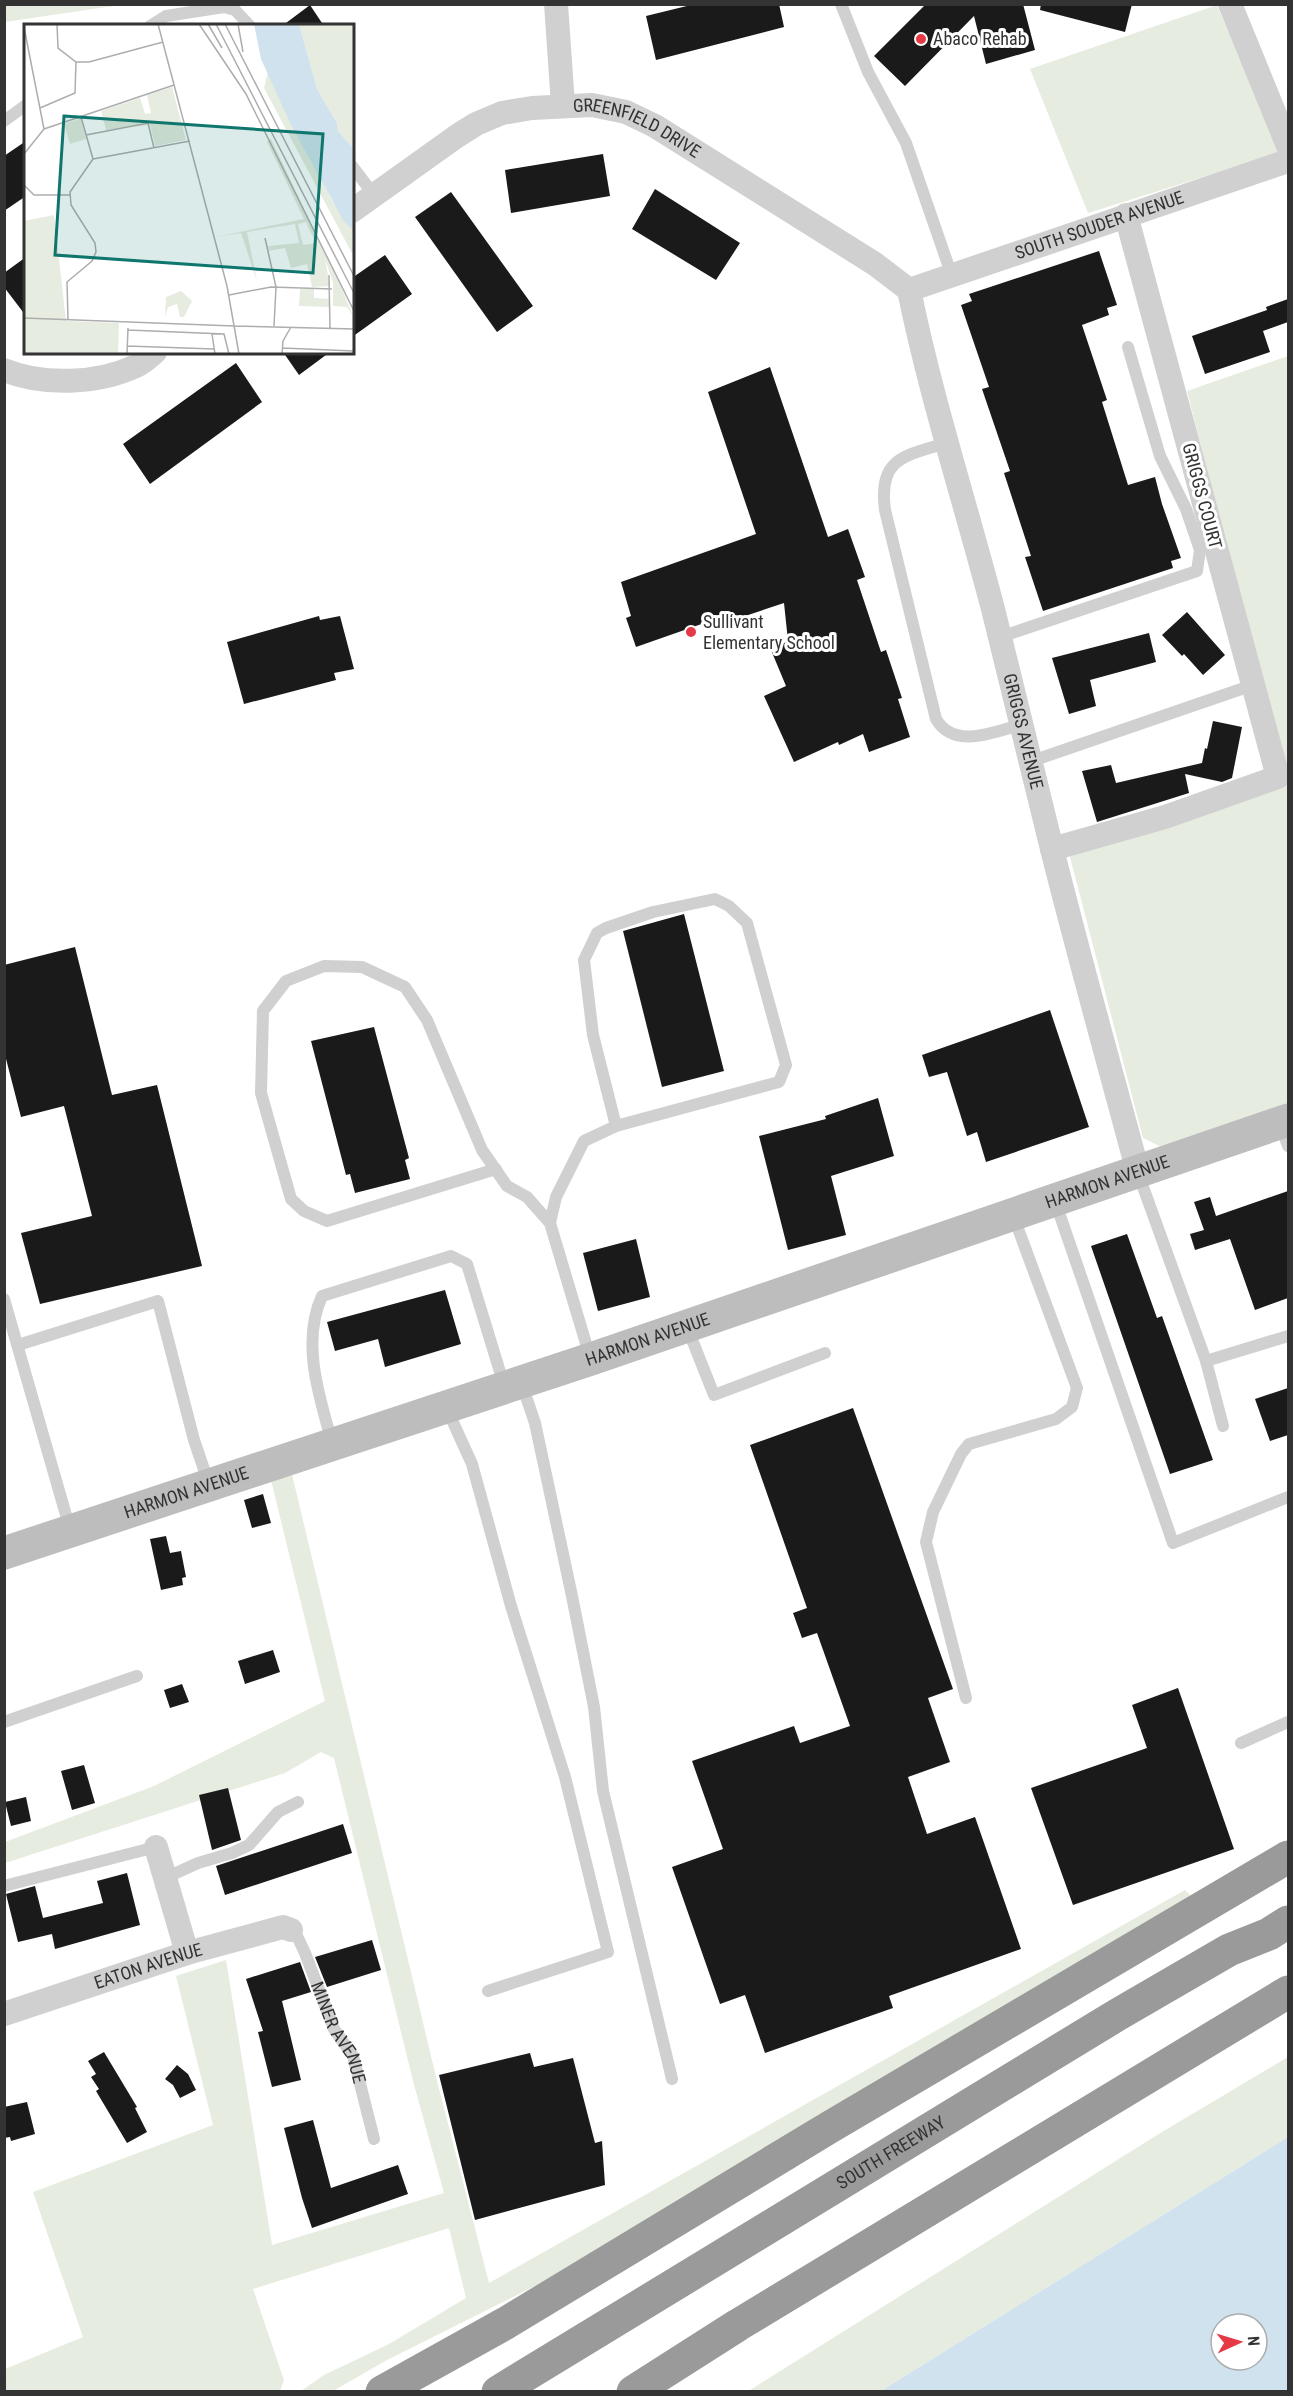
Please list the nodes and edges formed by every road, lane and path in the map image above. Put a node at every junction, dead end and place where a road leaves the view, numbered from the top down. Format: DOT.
graph roads {
  1 [pos="556,4"];
  2 [pos="841,4"];
  3 [pos="1230,4"];
  4 [pos="153,24"];
  5 [pos="248,24"];
  6 [pos="563,105"];
  7 [pos="24,106"];
  8 [pos="4,121"];
  9 [pos="1288,146"];
  10 [pos="1288,161"];
  11 [pos="354,169"];
  12 [pos="374,195"];
  13 [pos="354,209"];
  14 [pos="1126,215"];
  15 [pos="951,276"];
  16 [pos="909,290"];
  17 [pos="1128,347"];
  18 [pos="152,354"];
  19 [pos="4,370"];
  20 [pos="945,443"];
  21 [pos="1000,637"];
  22 [pos="1253,685"];
  23 [pos="1023,724"];
  24 [pos="1032,761"];
  25 [pos="1283,775"];
  26 [pos="1052,849"];
  27 [pos="616,1126"];
  28 [pos="1286,1130"];
  29 [pos="496,1169"];
  30 [pos="1138,1172"];
  31 [pos="1054,1200"];
  32 [pos="1013,1214"];
  33 [pos="550,1223"];
  34 [pos="4,1299"];
  35 [pos="687,1326"];
  36 [pos="1288,1336"];
  37 [pos="18,1345"];
  38 [pos="825,1353"];
  39 [pos="591,1359"];
  40 [pos="1206,1361"];
  41 [pos="512,1384"];
  42 [pos="446,1406"];
  43 [pos="1223,1426"];
  44 [pos="333,1444"];
  45 [pos="209,1485"];
  46 [pos="1288,1497"];
  47 [pos="70,1530"];
  48 [pos="4,1553"];
  49 [pos="137,1676"];
  50 [pos="966,1698"];
  51 [pos="4,1722"];
  52 [pos="1288,1722"];
  53 [pos="1241,1743"];
  54 [pos="298,1802"];
  55 [pos="156,1846"];
  56 [pos="1288,1857"];
  57 [pos="165,1878"];
  58 [pos="4,1886"];
  59 [pos="1288,1899"];
  60 [pos="1288,1922"];
  61 [pos="291,1930"];
  62 [pos="1229,1950"];
  63 [pos="187,1953"];
  64 [pos="488,1991"];
  65 [pos="1288,1992"];
  66 [pos="4,2014"];
  67 [pos="672,2079"];
  68 [pos="374,2139"];
  69 [pos="506,2323"];
  70 [pos="382,2391"];
  71 [pos="418,2391"];
  72 [pos="498,2391"];
  73 [pos="633,2391"];
  1 -- 6 [label="street"];
  2 -- 15 [label="lane"];
  3 -- 9 [label="street"];
  4 -- 5 [label="lane"];
  6 -- 12 [label="street, GREENFIELD DRIVE"];
  6 -- 16 [label="street, GREENFIELD DRIVE"];
  7 -- 8 [label="lane"];
  10 -- 14 [label="street, SOUTH SOUDER AVENUE"];
  11 -- 12 [label="lane"];
  12 -- 13 [label="street, GREENFIELD DRIVE"];
  14 -- 15 [label="street, SOUTH SOUDER AVENUE"];
  14 -- 22 [label="street, GRIGGS COURT"];
  15 -- 16 [label="street, SOUTH SOUDER AVENUE"];
  16 -- 20 [label="street, GRIGGS AVENUE"];
  17 -- 21 [label="lane"];
  18 -- 19 [label="street"];
  20 -- 21 [label="street, GRIGGS AVENUE"];
  20 -- 23 [label="lane"];
  21 -- 23 [label="street, GRIGGS AVENUE"];
  22 -- 24 [label="lane"];
  22 -- 25 [label="street, GRIGGS COURT"];
  23 -- 24 [label="street, GRIGGS AVENUE"];
  24 -- 26 [label="street, GRIGGS AVENUE"];
  25 -- 26 [label="street, GRIGGS COURT"];
  26 -- 30 [label="street, GRIGGS AVENUE"];
  27 -- 27 [label="lane"];
  27 -- 33 [label="lane"];
  28 -- 30 [label="main road, HARMON AVENUE"];
  29 -- 29 [label="lane"];
  29 -- 33 [label="lane"];
  30 -- 31 [label="main road, HARMON AVENUE"];
  30 -- 40 [label="lane"];
  31 -- 32 [label="main road, HARMON AVENUE"];
  31 -- 46 [label="lane"];
  32 -- 35 [label="main road, HARMON AVENUE"];
  32 -- 50 [label="lane"];
  33 -- 39 [label="lane"];
  34 -- 37 [label="lane"];
  35 -- 38 [label="lane"];
  35 -- 39 [label="main road, HARMON AVENUE"];
  36 -- 40 [label="lane"];
  37 -- 45 [label="lane"];
  37 -- 47 [label="lane"];
  39 -- 41 [label="main road, HARMON AVENUE"];
  40 -- 43 [label="lane"];
  41 -- 42 [label="main road, HARMON AVENUE"];
  41 -- 44 [label="lane"];
  41 -- 67 [label="lane"];
  42 -- 44 [label="main road, HARMON AVENUE"];
  42 -- 64 [label="lane"];
  44 -- 45 [label="main road, HARMON AVENUE"];
  45 -- 47 [label="main road, HARMON AVENUE"];
  47 -- 48 [label="main road, HARMON AVENUE"];
  49 -- 51 [label="lane"];
  52 -- 53 [label="lane"];
  54 -- 57 [label="lane"];
  55 -- 57 [label="street"];
  55 -- 58 [label="lane"];
  56 -- 69 [label="highway"];
  57 -- 63 [label="street"];
  59 -- 62 [label="highway"];
  60 -- 62 [label="highway, SOUTH FREEWAY"];
  61 -- 63 [label="street, EATON AVENUE"];
  61 -- 68 [label="lane, MINER AVENUE"];
  62 -- 72 [label="highway, SOUTH FREEWAY"];
  63 -- 66 [label="street, EATON AVENUE"];
  65 -- 73 [label="highway"];
  69 -- 70 [label="highway"];
  69 -- 71 [label="highway"];
}
